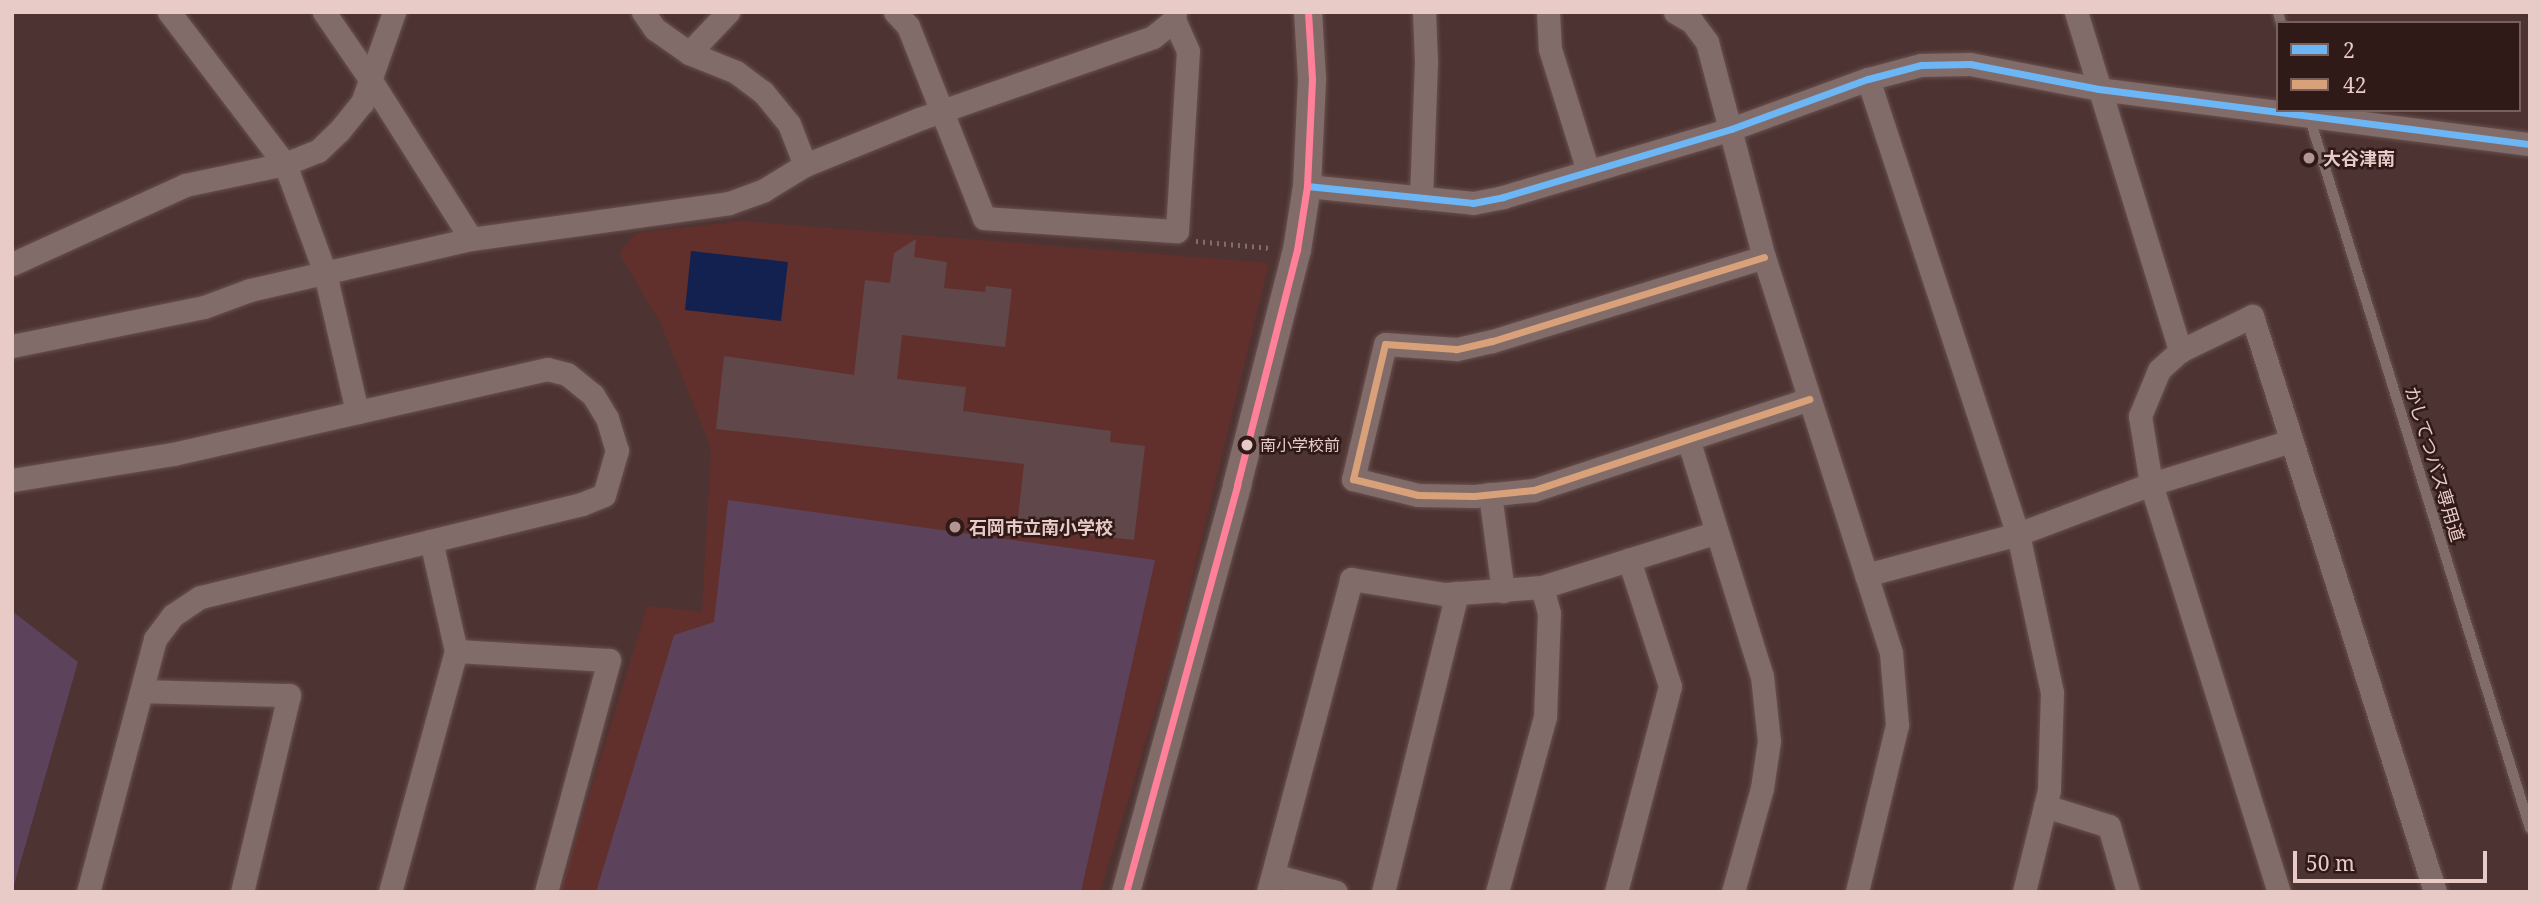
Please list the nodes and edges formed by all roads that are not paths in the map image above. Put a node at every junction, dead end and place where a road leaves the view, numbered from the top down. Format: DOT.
graph roads {
  1 [pos="169,12"];
  2 [pos="324,12"];
  3 [pos="394,12"];
  4 [pos="643,12"];
  5 [pos="728,12"];
  6 [pos="1308,12"];
  7 [pos="1424,12"];
  8 [pos="1548,12"];
  9 [pos="1675,12"];
  10 [pos="2076,12"];
  11 [pos="1175,16"];
  12 [pos="908,17"];
  13 [pos="689,52"];
  14 [pos="370,79"];
  15 [pos="1868,79"];
  16 [pos="2099,89"];
  17 [pos="2276,109"];
  18 [pos="940,112"];
  19 [pos="2308,113"];
  20 [pos="1731,129"];
  21 [pos="2530,144"];
  22 [pos="285,164"];
  23 [pos="805,165"];
  24 [pos="1588,171"];
  25 [pos="1307,186"];
  26 [pos="1421,198"];
  27 [pos="471,239"];
  28 [pos="1764,257"];
  29 [pos="12,264"];
  30 [pos="325,273"];
  31 [pos="12,346"];
  32 [pos="2180,351"];
  33 [pos="1809,400"];
  34 [pos="357,412"];
  35 [pos="1688,439"];
  36 [pos="2291,441"];
  37 [pos="12,480"];
  38 [pos="2151,484"];
  39 [pos="1490,494"];
  40 [pos="1717,531"];
  41 [pos="2018,534"];
  42 [pos="431,541"];
  43 [pos="1629,560"];
  44 [pos="1866,575"];
  45 [pos="1542,587"];
  46 [pos="1503,591"];
  47 [pos="1457,593"];
  48 [pos="456,650"];
  49 [pos="142,691"];
  50 [pos="2045,806"];
  51 [pos="2530,828"];
  52 [pos="1270,884"];
  53 [pos="88,892"];
  54 [pos="242,892"];
  55 [pos="390,892"];
  56 [pos="546,892"];
  57 [pos="1126,892"];
  58 [pos="1336,892"];
  59 [pos="1383,892"];
  60 [pos="1497,892"];
  61 [pos="1616,892"];
  62 [pos="1733,892"];
  63 [pos="1857,892"];
  64 [pos="2024,892"];
  65 [pos="2128,892"];
  66 [pos="2279,892"];
  67 [pos="2434,892"];
  1 -- 22 [label="street"];
  2 -- 14 [label="street"];
  3 -- 14 [label="street"];
  4 -- 13 [label="street"];
  5 -- 13 [label="street"];
  6 -- 25 [label="street"];
  7 -- 26 [label="street"];
  8 -- 24 [label="street"];
  9 -- 20 [label="street"];
  10 -- 16 [label="street"];
  11 -- 18 [label="street"];
  11 -- 18 [label="street"];
  12 -- 18 [label="street"];
  13 -- 23 [label="street"];
  14 -- 22 [label="street"];
  14 -- 27 [label="street"];
  15 -- 16 [label="street"];
  15 -- 20 [label="street"];
  15 -- 41 [label="street"];
  16 -- 17 [label="street"];
  16 -- 32 [label="street"];
  18 -- 23 [label="street"];
  19 -- 21 [label="street"];
  19 -- 51 [label="lane, かしてつバス専用道"];
  20 -- 24 [label="street"];
  20 -- 28 [label="street"];
  22 -- 29 [label="street"];
  22 -- 30 [label="street"];
  23 -- 27 [label="street"];
  24 -- 26 [label="street"];
  25 -- 26 [label="street"];
  25 -- 57 [label="street"];
  27 -- 30 [label="street"];
  28 -- 33 [label="street"];
  28 -- 39 [label="street"];
  30 -- 31 [label="street"];
  30 -- 34 [label="street"];
  32 -- 36 [label="street"];
  32 -- 38 [label="street"];
  33 -- 35 [label="street"];
  33 -- 44 [label="street"];
  34 -- 37 [label="street"];
  34 -- 42 [label="street"];
  35 -- 39 [label="street"];
  35 -- 40 [label="street"];
  36 -- 38 [label="street"];
  36 -- 67 [label="street"];
  38 -- 41 [label="street"];
  38 -- 66 [label="street"];
  39 -- 46 [label="street"];
  40 -- 43 [label="street"];
  40 -- 62 [label="street"];
  41 -- 44 [label="street"];
  41 -- 50 [label="street"];
  42 -- 48 [label="street"];
  42 -- 49 [label="street"];
  43 -- 45 [label="street"];
  43 -- 61 [label="street"];
  44 -- 63 [label="street"];
  45 -- 46 [label="street"];
  45 -- 60 [label="street"];
  46 -- 47 [label="street"];
  47 -- 52 [label="street"];
  47 -- 59 [label="street"];
  48 -- 55 [label="street"];
  48 -- 56 [label="street"];
  49 -- 53 [label="street"];
  49 -- 54 [label="street"];
  50 -- 64 [label="street"];
  50 -- 65 [label="street"];
  52 -- 58 [label="street"];
}
